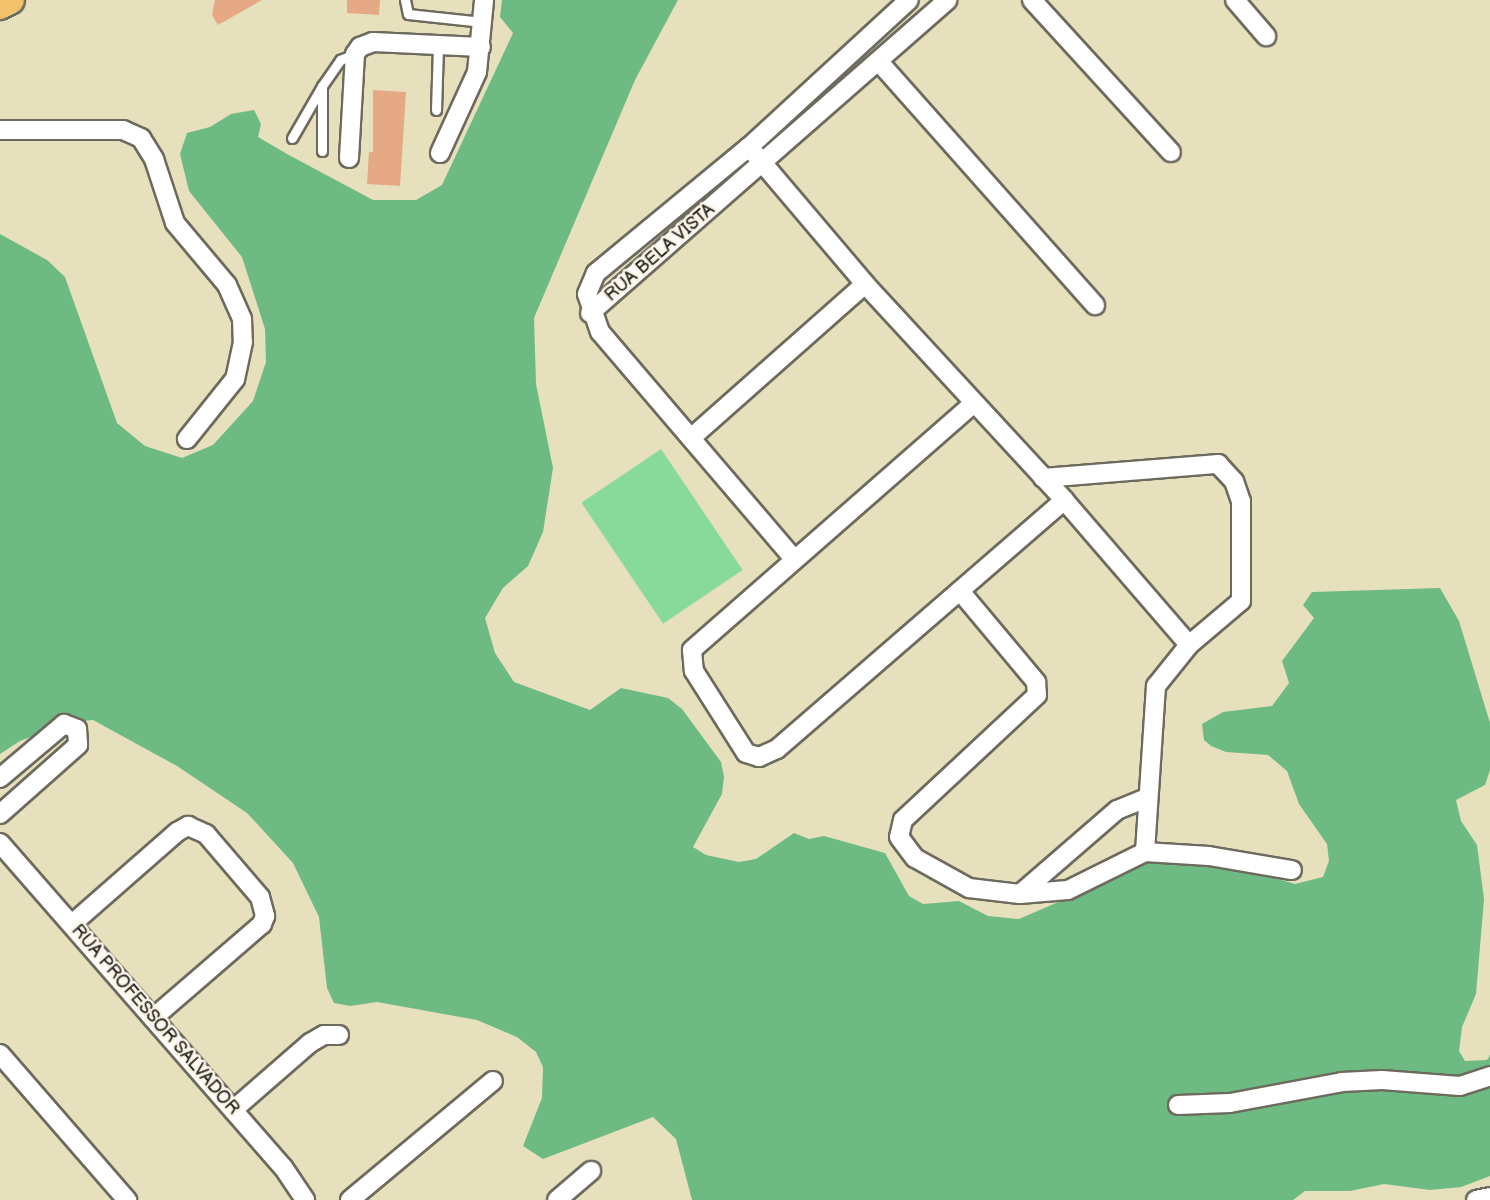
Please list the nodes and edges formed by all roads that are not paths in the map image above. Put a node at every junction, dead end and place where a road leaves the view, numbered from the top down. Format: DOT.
graph roads {
  1 [pos="10,0"];
  2 [pos="405,0"];
  3 [pos="484,0"];
  4 [pos="909,0"];
  5 [pos="1032,0"];
  6 [pos="1235,0"];
  7 [pos="944,1"];
  8 [pos="0,5"];
  9 [pos="483,22"];
  10 [pos="1266,36"];
  11 [pos="438,45"];
  12 [pos="481,47"];
  13 [pos="355,54"];
  14 [pos="880,63"];
  15 [pos="322,86"];
  16 [pos="436,110"];
  17 [pos="0,130"];
  18 [pos="292,138"];
  19 [pos="749,147"];
  20 [pos="322,150"];
  21 [pos="1171,152"];
  22 [pos="440,153"];
  23 [pos="349,158"];
  24 [pos="764,164"];
  25 [pos="865,284"];
  26 [pos="1095,306"];
  27 [pos="590,313"];
  28 [pos="974,403"];
  29 [pos="691,438"];
  30 [pos="187,439"];
  31 [pos="1043,478"];
  32 [pos="1064,500"];
  33 [pos="794,559"];
  34 [pos="960,591"];
  35 [pos="1189,645"];
  36 [pos="0,778"];
  37 [pos="1146,798"];
  38 [pos="0,814"];
  39 [pos="0,843"];
  40 [pos="1144,852"];
  41 [pos="1292,870"];
  42 [pos="1020,894"];
  43 [pos="72,924"];
  44 [pos="153,1018"];
  45 [pos="339,1034"];
  46 [pos="0,1054"];
  47 [pos="1490,1076"];
  48 [pos="493,1081"];
  49 [pos="1178,1105"];
  50 [pos="233,1110"];
  51 [pos="591,1171"];
  52 [pos="1490,1197"];
  53 [pos="127,1200"];
  54 [pos="305,1200"];
  55 [pos="350,1200"];
  56 [pos="556,1200"];
  57 [pos="1476,1200"];
  1 -- 8 [label="main road"];
  2 -- 9 [label="lane"];
  3 -- 9 [label="street"];
  4 -- 19 [label="street, RUA BELA VISTA"];
  5 -- 21 [label="street"];
  6 -- 10 [label="street"];
  7 -- 14 [label="street, RUA BELA VISTA"];
  9 -- 12 [label="street"];
  11 -- 12 [label="street"];
  11 -- 13 [label="street"];
  11 -- 16 [label="lane"];
  12 -- 22 [label="street"];
  13 -- 15 [label="lane"];
  13 -- 23 [label="street"];
  14 -- 24 [label="street, RUA BELA VISTA"];
  14 -- 26 [label="street"];
  15 -- 18 [label="lane"];
  15 -- 20 [label="lane"];
  17 -- 30 [label="street"];
  19 -- 24 [label="street"];
  19 -- 27 [label="street, RUA BELA VISTA"];
  24 -- 25 [label="street"];
  24 -- 27 [label="street, RUA BELA VISTA"];
  25 -- 28 [label="street"];
  25 -- 29 [label="street"];
  27 -- 29 [label="street"];
  28 -- 31 [label="street"];
  28 -- 33 [label="street"];
  29 -- 33 [label="street"];
  31 -- 32 [label="street"];
  31 -- 35 [label="street"];
  32 -- 34 [label="street"];
  32 -- 35 [label="street"];
  33 -- 34 [label="street"];
  34 -- 42 [label="street"];
  35 -- 37 [label="street"];
  36 -- 38 [label="street"];
  37 -- 40 [label="street"];
  37 -- 42 [label="street"];
  39 -- 43 [label="street, RUA PROFESSOR SALVADOR"];
  40 -- 41 [label="street"];
  40 -- 42 [label="street"];
  43 -- 44 [label="street, RUA PROFESSOR SALVADOR"];
  43 -- 44 [label="street"];
  44 -- 50 [label="street, RUA PROFESSOR SALVADOR"];
  45 -- 50 [label="street"];
  46 -- 53 [label="street"];
  47 -- 49 [label="street"];
  48 -- 55 [label="street"];
  50 -- 54 [label="street, RUA PROFESSOR SALVADOR"];
  51 -- 56 [label="street"];
  52 -- 57 [label="street"];
}
